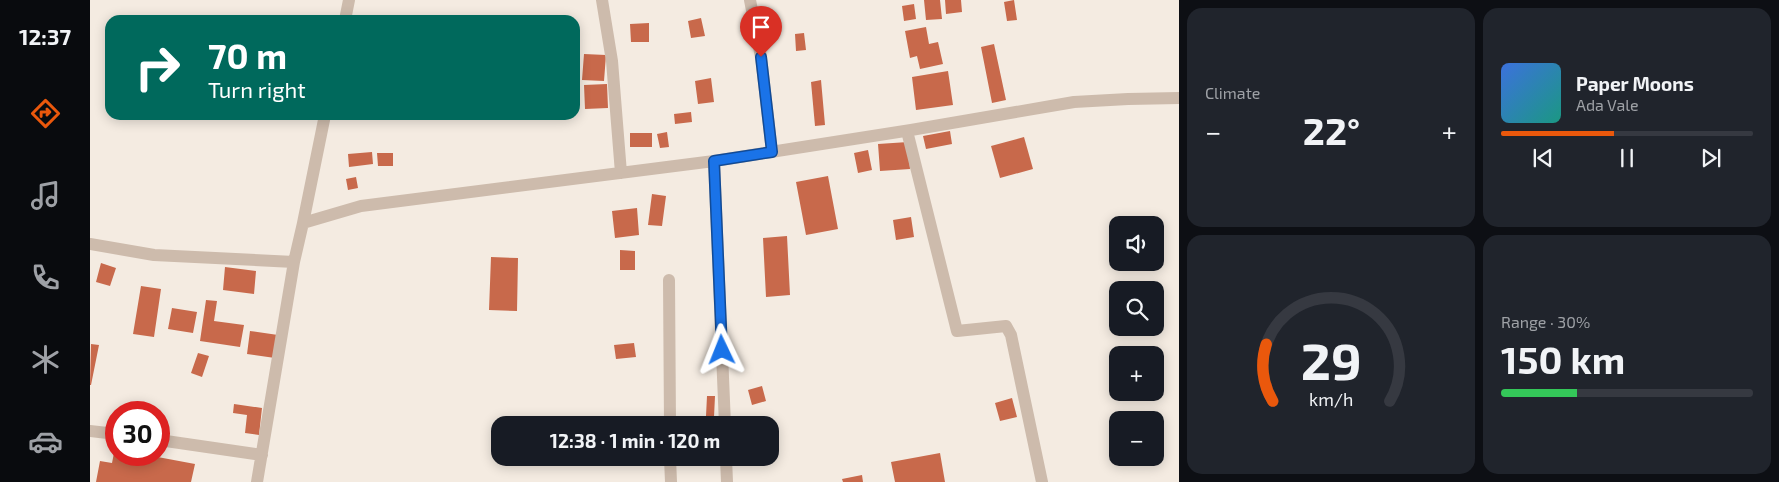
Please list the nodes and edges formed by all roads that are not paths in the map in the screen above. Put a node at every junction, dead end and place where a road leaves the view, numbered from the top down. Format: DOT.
graph roads {
  1 [pos="349,0"];
  2 [pos="602,0"];
  3 [pos="750,0"];
  4 [pos="346,15"];
  5 [pos="1179,98"];
  6 [pos="324,120"];
  7 [pos="908,131"];
  8 [pos="772,152"];
  9 [pos="714,161"];
  10 [pos="622,172"];
  11 [pos="303,223"];
  12 [pos="90,244"];
  13 [pos="294,262"];
  14 [pos="669,280"];
  15 [pos="670,416"];
  16 [pos="725,416"];
  17 [pos="90,431"];
  18 [pos="105,433"];
  19 [pos="170,442"];
  20 [pos="262,455"];
  21 [pos="670,466"];
  22 [pos="726,466"];
  23 [pos="257,482"];
  24 [pos="671,482"];
  25 [pos="727,482"];
  26 [pos="1042,482"];
  1 -- 4 [label="street"];
  2 -- 10 [label="street"];
  3 -- 8 [label="street"];
  5 -- 7 [label="street"];
  6 -- 11 [label="street"];
  7 -- 8 [label="street"];
  7 -- 26 [label="street"];
  8 -- 9 [label="street"];
  9 -- 10 [label="street"];
  9 -- 16 [label="street"];
  10 -- 11 [label="street"];
  11 -- 13 [label="street"];
  12 -- 13 [label="street"];
  13 -- 20 [label="street"];
  14 -- 15 [label="street"];
  17 -- 18 [label="street"];
  19 -- 20 [label="street"];
  20 -- 23 [label="street"];
  21 -- 24 [label="street"];
  22 -- 25 [label="street"];
}
